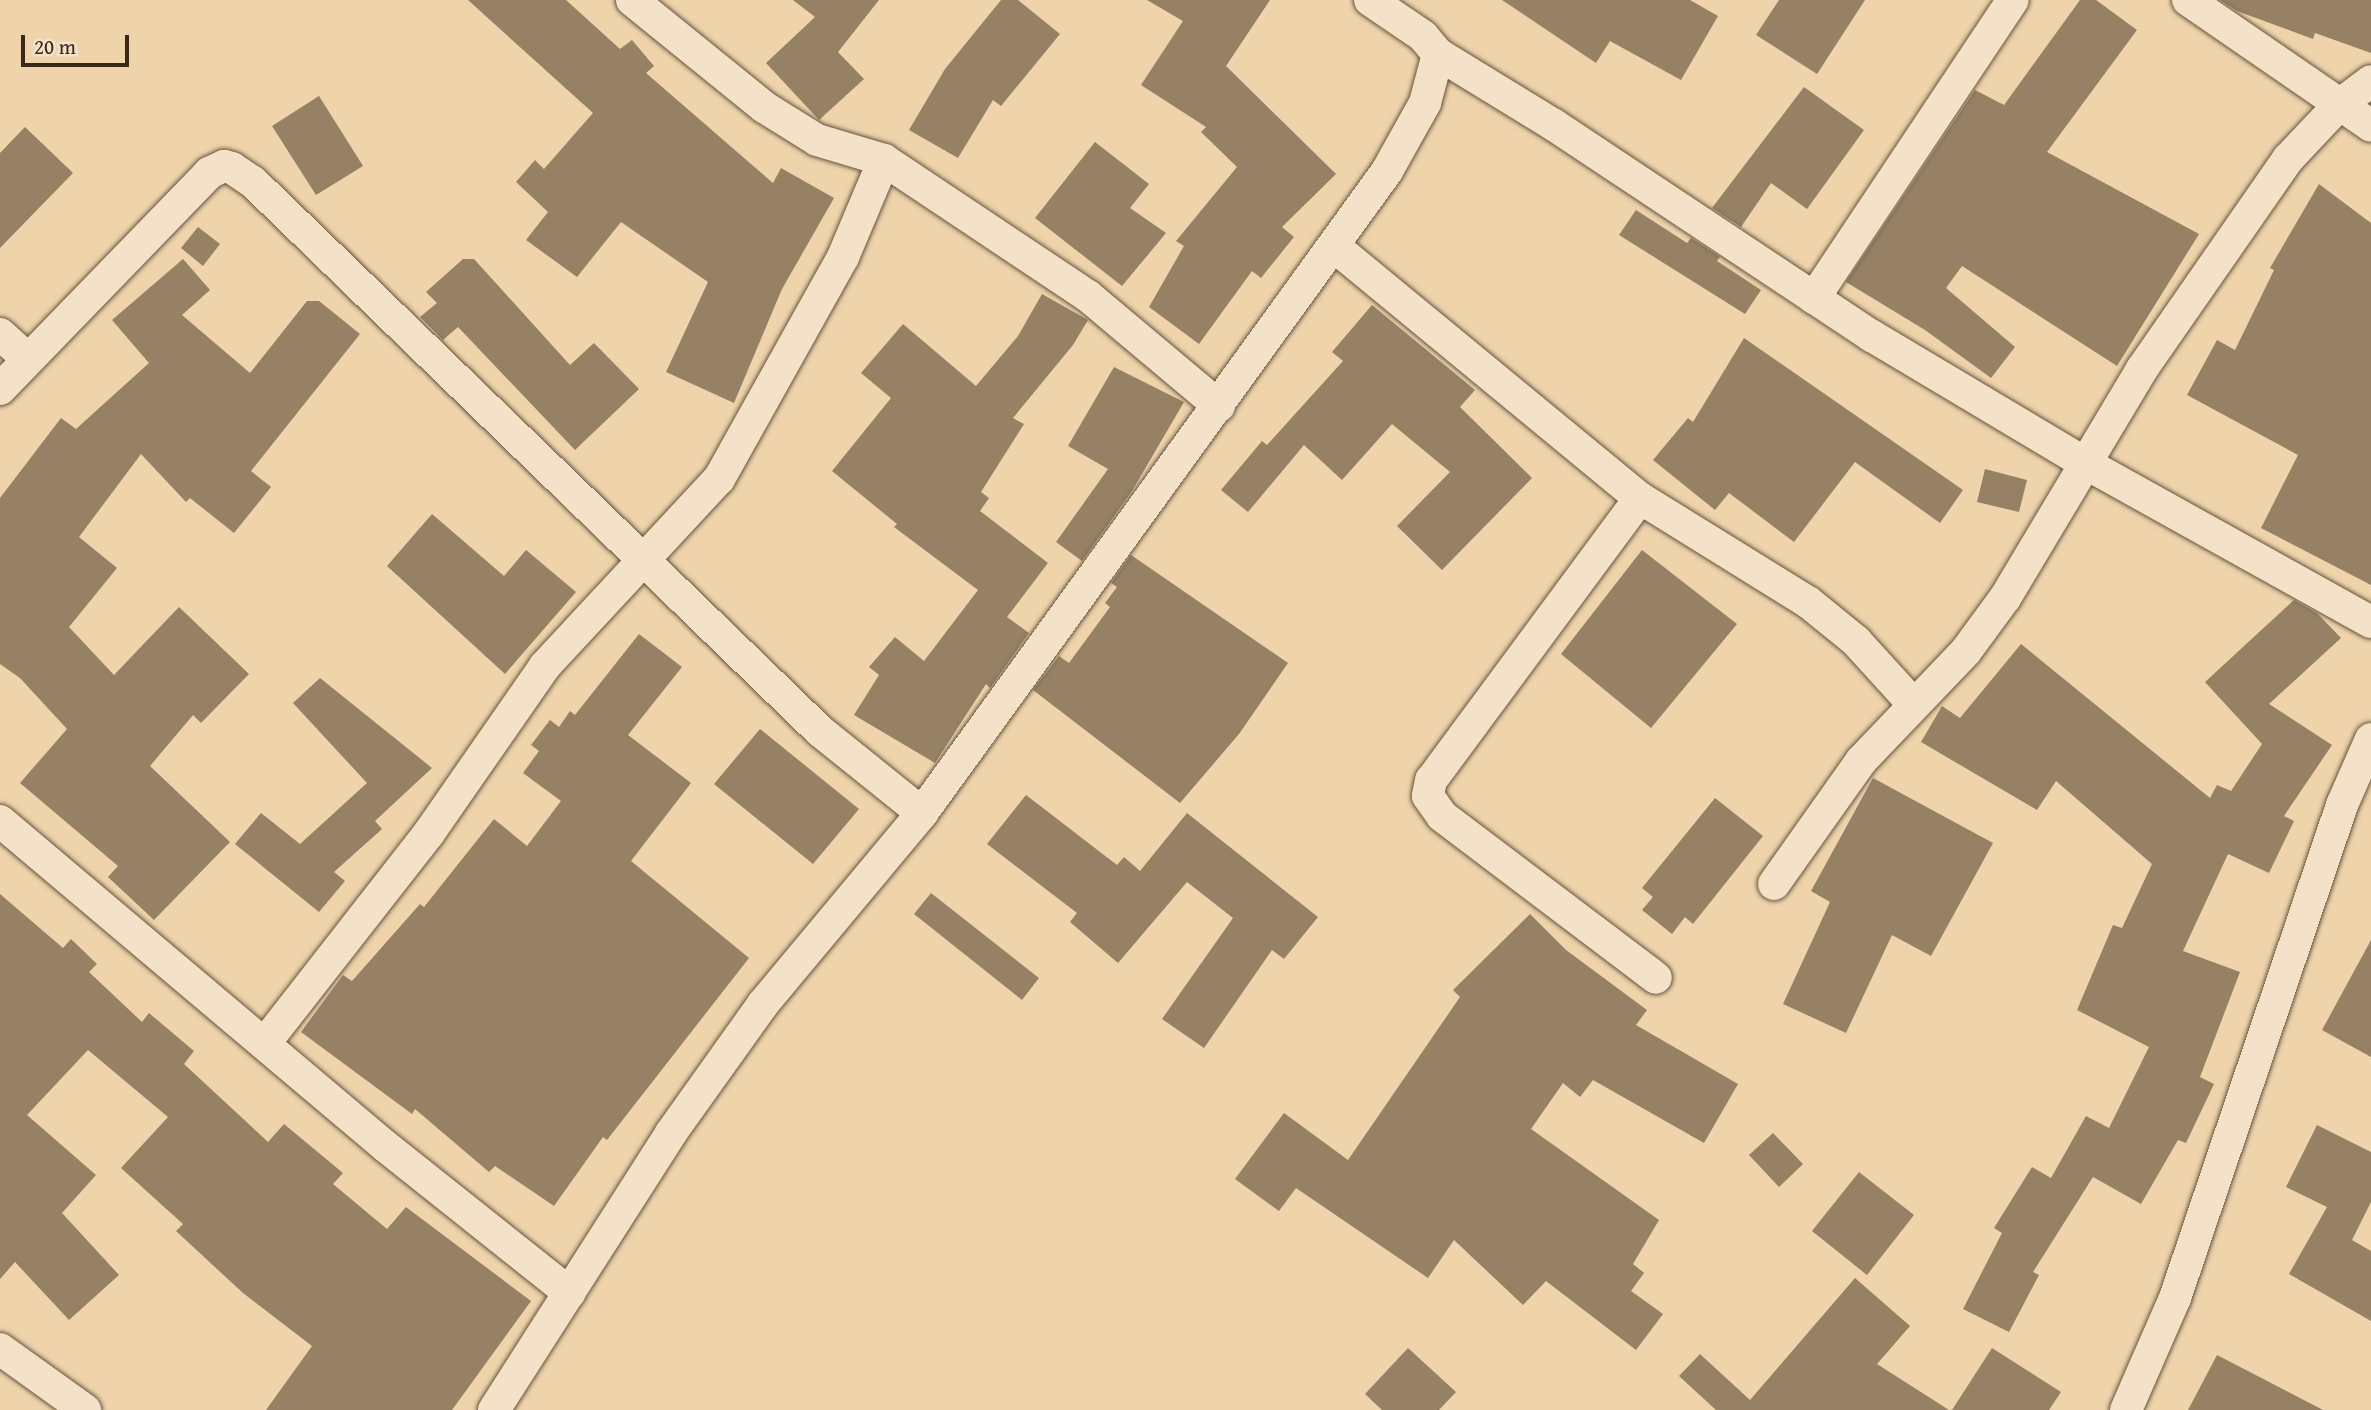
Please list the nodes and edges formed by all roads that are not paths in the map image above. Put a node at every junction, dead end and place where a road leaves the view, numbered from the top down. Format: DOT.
graph roads {
  1 [pos="632,0"];
  2 [pos="1370,0"];
  3 [pos="2013,0"];
  4 [pos="2188,0"];
  5 [pos="1438,54"];
  6 [pos="2371,81"];
  7 [pos="2338,106"];
  8 [pos="2371,126"];
  9 [pos="884,160"];
  10 [pos="1335,247"];
  11 [pos="1814,298"];
  12 [pos="0,334"];
  13 [pos="26,358"];
  14 [pos="0,389"];
  15 [pos="1219,406"];
  16 [pos="2085,463"];
  17 [pos="1640,498"];
  18 [pos="646,561"];
  19 [pos="2371,622"];
  20 [pos="1914,705"];
  21 [pos="2371,739"];
  22 [pos="922,813"];
  23 [pos="0,821"];
  24 [pos="1773,884"];
  25 [pos="1656,978"];
  26 [pos="265,1043"];
  27 [pos="570,1293"];
  28 [pos="0,1349"];
  29 [pos="85,1410"];
  30 [pos="494,1410"];
  31 [pos="2126,1410"];
  1 -- 9 [label="street"];
  2 -- 5 [label="street"];
  3 -- 11 [label="street"];
  4 -- 7 [label="street"];
  5 -- 10 [label="street"];
  5 -- 11 [label="street"];
  6 -- 7 [label="street"];
  7 -- 8 [label="street"];
  7 -- 16 [label="street"];
  9 -- 15 [label="street"];
  9 -- 18 [label="street"];
  10 -- 15 [label="street"];
  10 -- 17 [label="street"];
  11 -- 16 [label="street"];
  12 -- 13 [label="street"];
  13 -- 14 [label="street"];
  13 -- 18 [label="street"];
  15 -- 22 [label="street"];
  16 -- 19 [label="street"];
  16 -- 20 [label="street"];
  17 -- 20 [label="street"];
  17 -- 25 [label="street"];
  18 -- 22 [label="street"];
  18 -- 26 [label="street"];
  20 -- 24 [label="street"];
  21 -- 31 [label="street"];
  22 -- 27 [label="street"];
  23 -- 26 [label="street"];
  26 -- 27 [label="street"];
  27 -- 30 [label="street"];
  28 -- 29 [label="street"];
}
